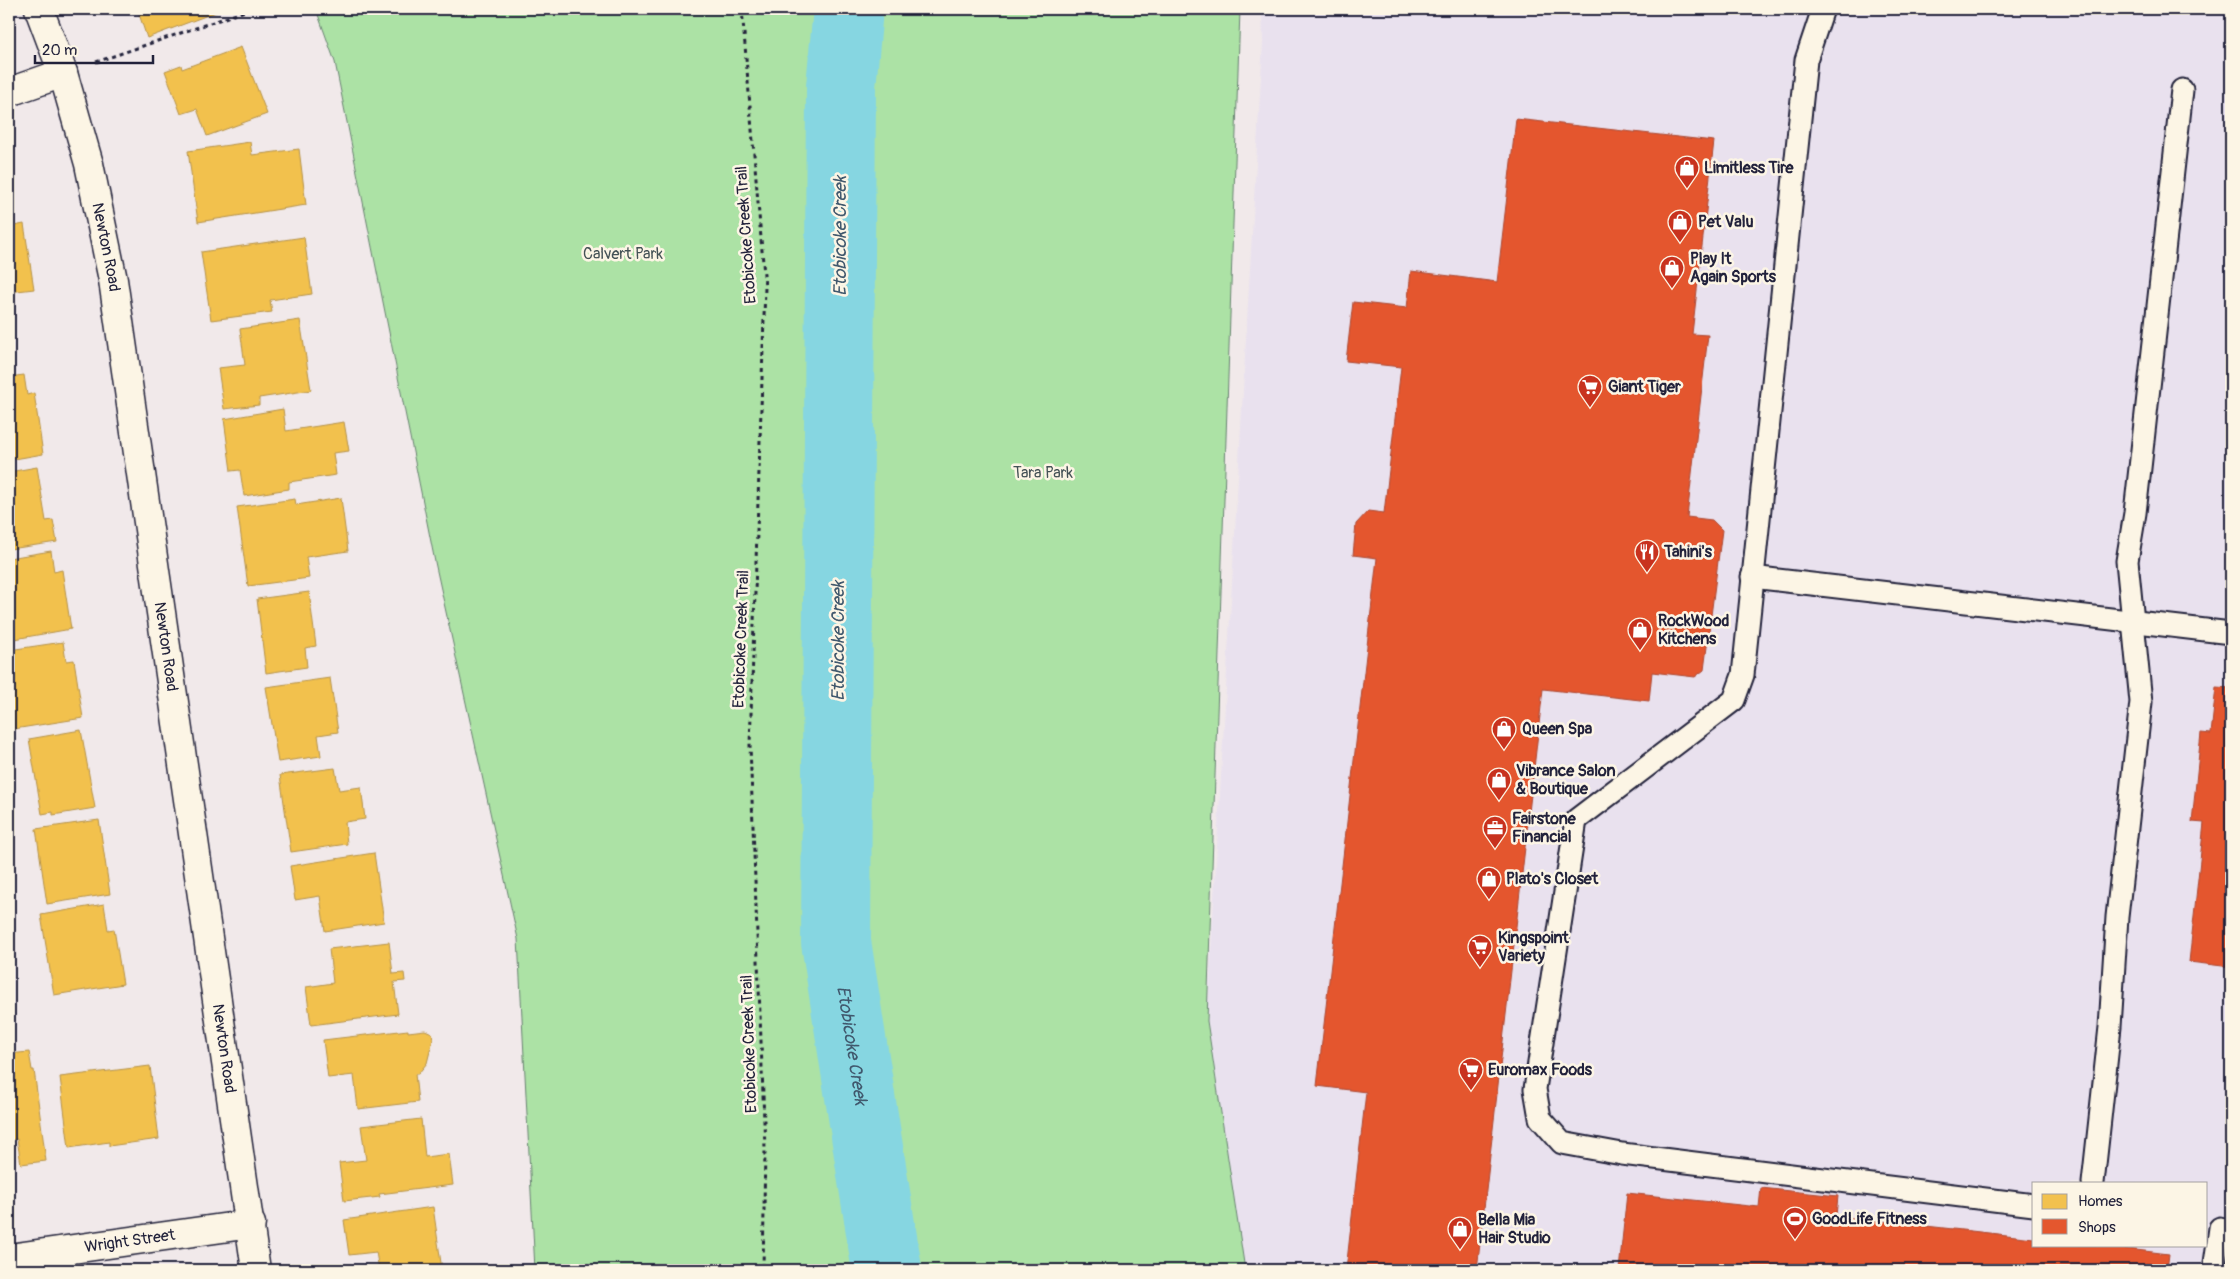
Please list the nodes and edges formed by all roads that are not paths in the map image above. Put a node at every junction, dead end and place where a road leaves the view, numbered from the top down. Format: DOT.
graph roads {
  1 [pos="39,9"];
  2 [pos="1823,9"];
  3 [pos="64,73"];
  4 [pos="2182,90"];
  5 [pos="9,92"];
  6 [pos="1752,577"];
  7 [pos="2133,623"];
  8 [pos="2231,633"];
  9 [pos="2093,1182"];
  10 [pos="2032,1205"];
  11 [pos="251,1224"];
  12 [pos="2219,1228"];
  13 [pos="9,1258"];
  14 [pos="256,1270"];
  15 [pos="2214,1270"];
  1 -- 3 [label="street, Newton Road"];
  2 -- 6 [label="lane"];
  3 -- 5 [label="street"];
  3 -- 11 [label="street, Newton Road"];
  4 -- 7 [label="lane"];
  6 -- 7 [label="lane"];
  6 -- 10 [label="lane"];
  7 -- 8 [label="lane"];
  7 -- 9 [label="lane"];
  11 -- 13 [label="street, Wright Street"];
  11 -- 14 [label="street, Newton Road"];
  12 -- 15 [label="lane"];
}
